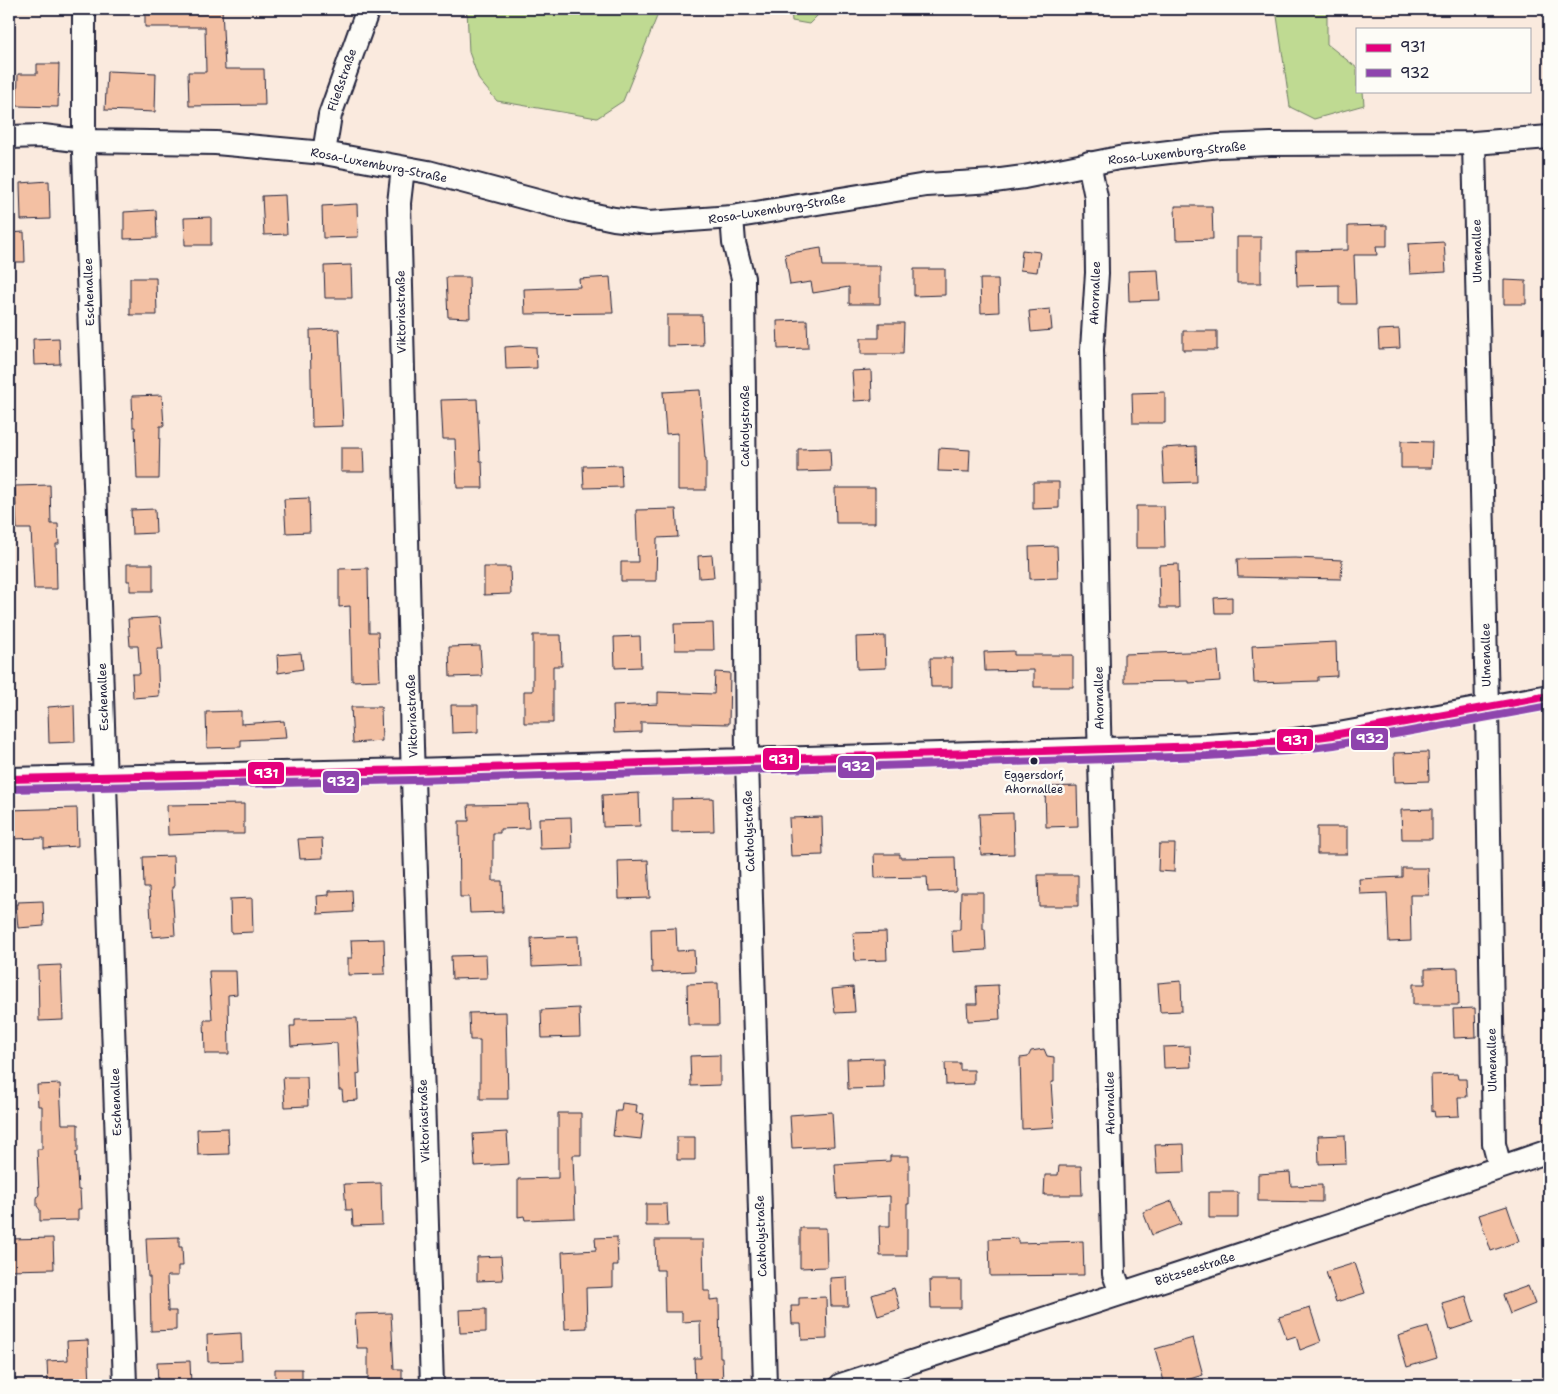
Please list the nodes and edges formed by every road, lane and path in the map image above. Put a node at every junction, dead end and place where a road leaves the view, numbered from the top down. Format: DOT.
graph roads {
  1 [pos="84,9"];
  2 [pos="368,9"];
  3 [pos="9,137"];
  4 [pos="1549,137"];
  5 [pos="84,141"];
  6 [pos="1474,143"];
  7 [pos="324,153"];
  8 [pos="1089,163"];
  9 [pos="403,168"];
  10 [pos="732,217"];
  11 [pos="1549,696"];
  12 [pos="1487,708"];
  13 [pos="1100,749"];
  14 [pos="747,760"];
  15 [pos="413,770"];
  16 [pos="106,778"];
  17 [pos="9,779"];
  18 [pos="1549,1151"];
  19 [pos="1500,1167"];
  20 [pos="1120,1293"];
  21 [pos="125,1385"];
  22 [pos="432,1385"];
  23 [pos="765,1385"];
  24 [pos="841,1385"];
  1 -- 5 [label="street, Eschenallee"];
  2 -- 7 [label="street, Fließstraße"];
  3 -- 5 [label="street, Rosa-Luxemburg-Straße"];
  4 -- 6 [label="street, Rosa-Luxemburg-Straße"];
  5 -- 7 [label="street, Rosa-Luxemburg-Straße"];
  5 -- 16 [label="street, Eschenallee"];
  6 -- 8 [label="street, Rosa-Luxemburg-Straße"];
  6 -- 12 [label="street, Ulmenallee"];
  7 -- 9 [label="street, Rosa-Luxemburg-Straße"];
  8 -- 10 [label="street, Rosa-Luxemburg-Straße"];
  8 -- 13 [label="street, Ahornallee"];
  9 -- 10 [label="street, Rosa-Luxemburg-Straße"];
  9 -- 15 [label="street, Viktoriastraße"];
  10 -- 14 [label="street, Catholystraße"];
  11 -- 12 [label="street"];
  12 -- 13 [label="street"];
  12 -- 19 [label="street, Ulmenallee"];
  13 -- 14 [label="street"];
  13 -- 20 [label="street, Ahornallee"];
  14 -- 15 [label="street"];
  14 -- 23 [label="street, Catholystraße"];
  15 -- 16 [label="street"];
  15 -- 22 [label="street, Viktoriastraße"];
  16 -- 17 [label="street"];
  16 -- 21 [label="street, Eschenallee"];
  18 -- 19 [label="street, Bötzseestraße"];
  19 -- 20 [label="street, Bötzseestraße"];
  20 -- 24 [label="street, Bötzseestraße"];
}
